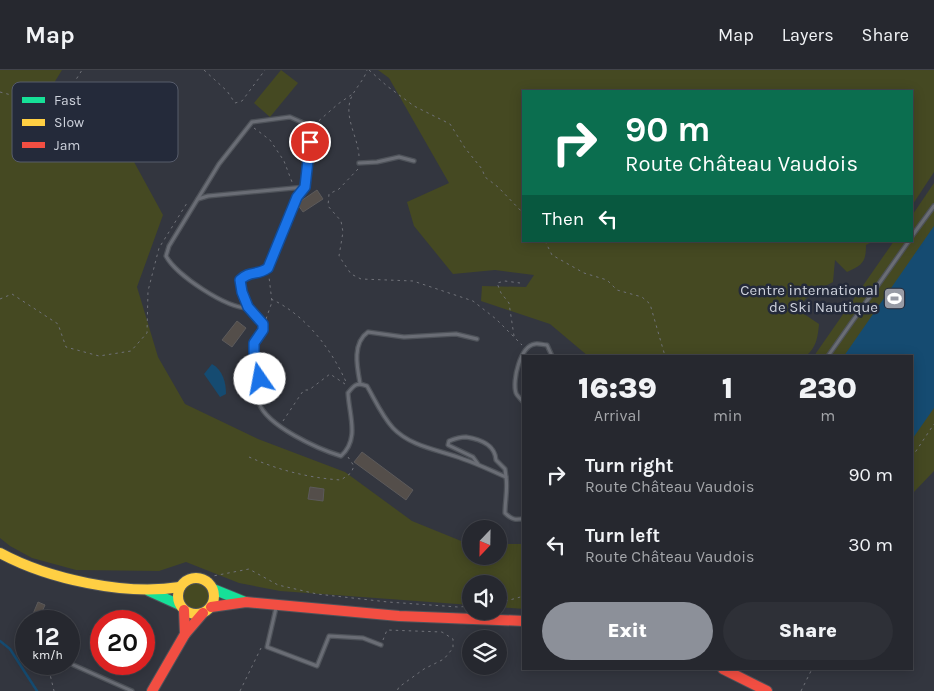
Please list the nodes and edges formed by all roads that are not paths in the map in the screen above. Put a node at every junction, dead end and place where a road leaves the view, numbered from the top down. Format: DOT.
graph roads {
  1 [pos="414,161"];
  2 [pos="359,163"];
  3 [pos="305,187"];
  4 [pos="198,199"];
  5 [pos="934,206"];
  6 [pos="913,235"];
  7 [pos="908,242"];
  8 [pos="249,308"];
  9 [pos="477,339"];
  10 [pos="522,355"];
  11 [pos="552,355"];
  12 [pos="829,355"];
  13 [pos="522,356"];
  14 [pos="360,383"];
  15 [pos="522,400"];
  16 [pos="478,465"];
  17 [pos="506,477"];
  18 [pos="522,519"];
  19 [pos="0,553"];
  20 [pos="211,586"];
  21 [pos="180,587"];
  22 [pos="148,591"];
  23 [pos="246,602"];
  24 [pos="276,605"];
  25 [pos="182,608"];
  26 [pos="207,610"];
  27 [pos="522,621"];
  28 [pos="185,634"];
  29 [pos="381,645"];
  30 [pos="80,668"];
  31 [pos="725,670"];
  32 [pos="132,691"];
  33 [pos="152,691"];
  34 [pos="768,691"];
  1 -- 2 [label="lane"];
  3 -- 4 [label="lane"];
  3 -- 4 [label="lane"];
  3 -- 8 [label="lane"];
  4 -- 8 [label="lane"];
  5 -- 6 [label="lane"];
  7 -- 12 [label="lane"];
  8 -- 14 [label="lane"];
  9 -- 14 [label="lane"];
  10 -- 11 [label="lane"];
  13 -- 15 [label="lane"];
  14 -- 16 [label="lane"];
  16 -- 17 [label="lane"];
  16 -- 17 [label="lane"];
  17 -- 18 [label="lane"];
  19 -- 22 [label="main road"];
  20 -- 21 [label="main road"];
  20 -- 23 [label="main road"];
  20 -- 26 [label="main road"];
  21 -- 22 [label="main road"];
  21 -- 25 [label="main road"];
  22 -- 25 [label="main road"];
  23 -- 24 [label="main road"];
  23 -- 26 [label="main road"];
  24 -- 27 [label="main road"];
  24 -- 29 [label="lane"];
  25 -- 26 [label="main road"];
  25 -- 28 [label="main road"];
  26 -- 28 [label="main road"];
  28 -- 33 [label="main road"];
  30 -- 32 [label="lane"];
  31 -- 34 [label="main road"];
}
